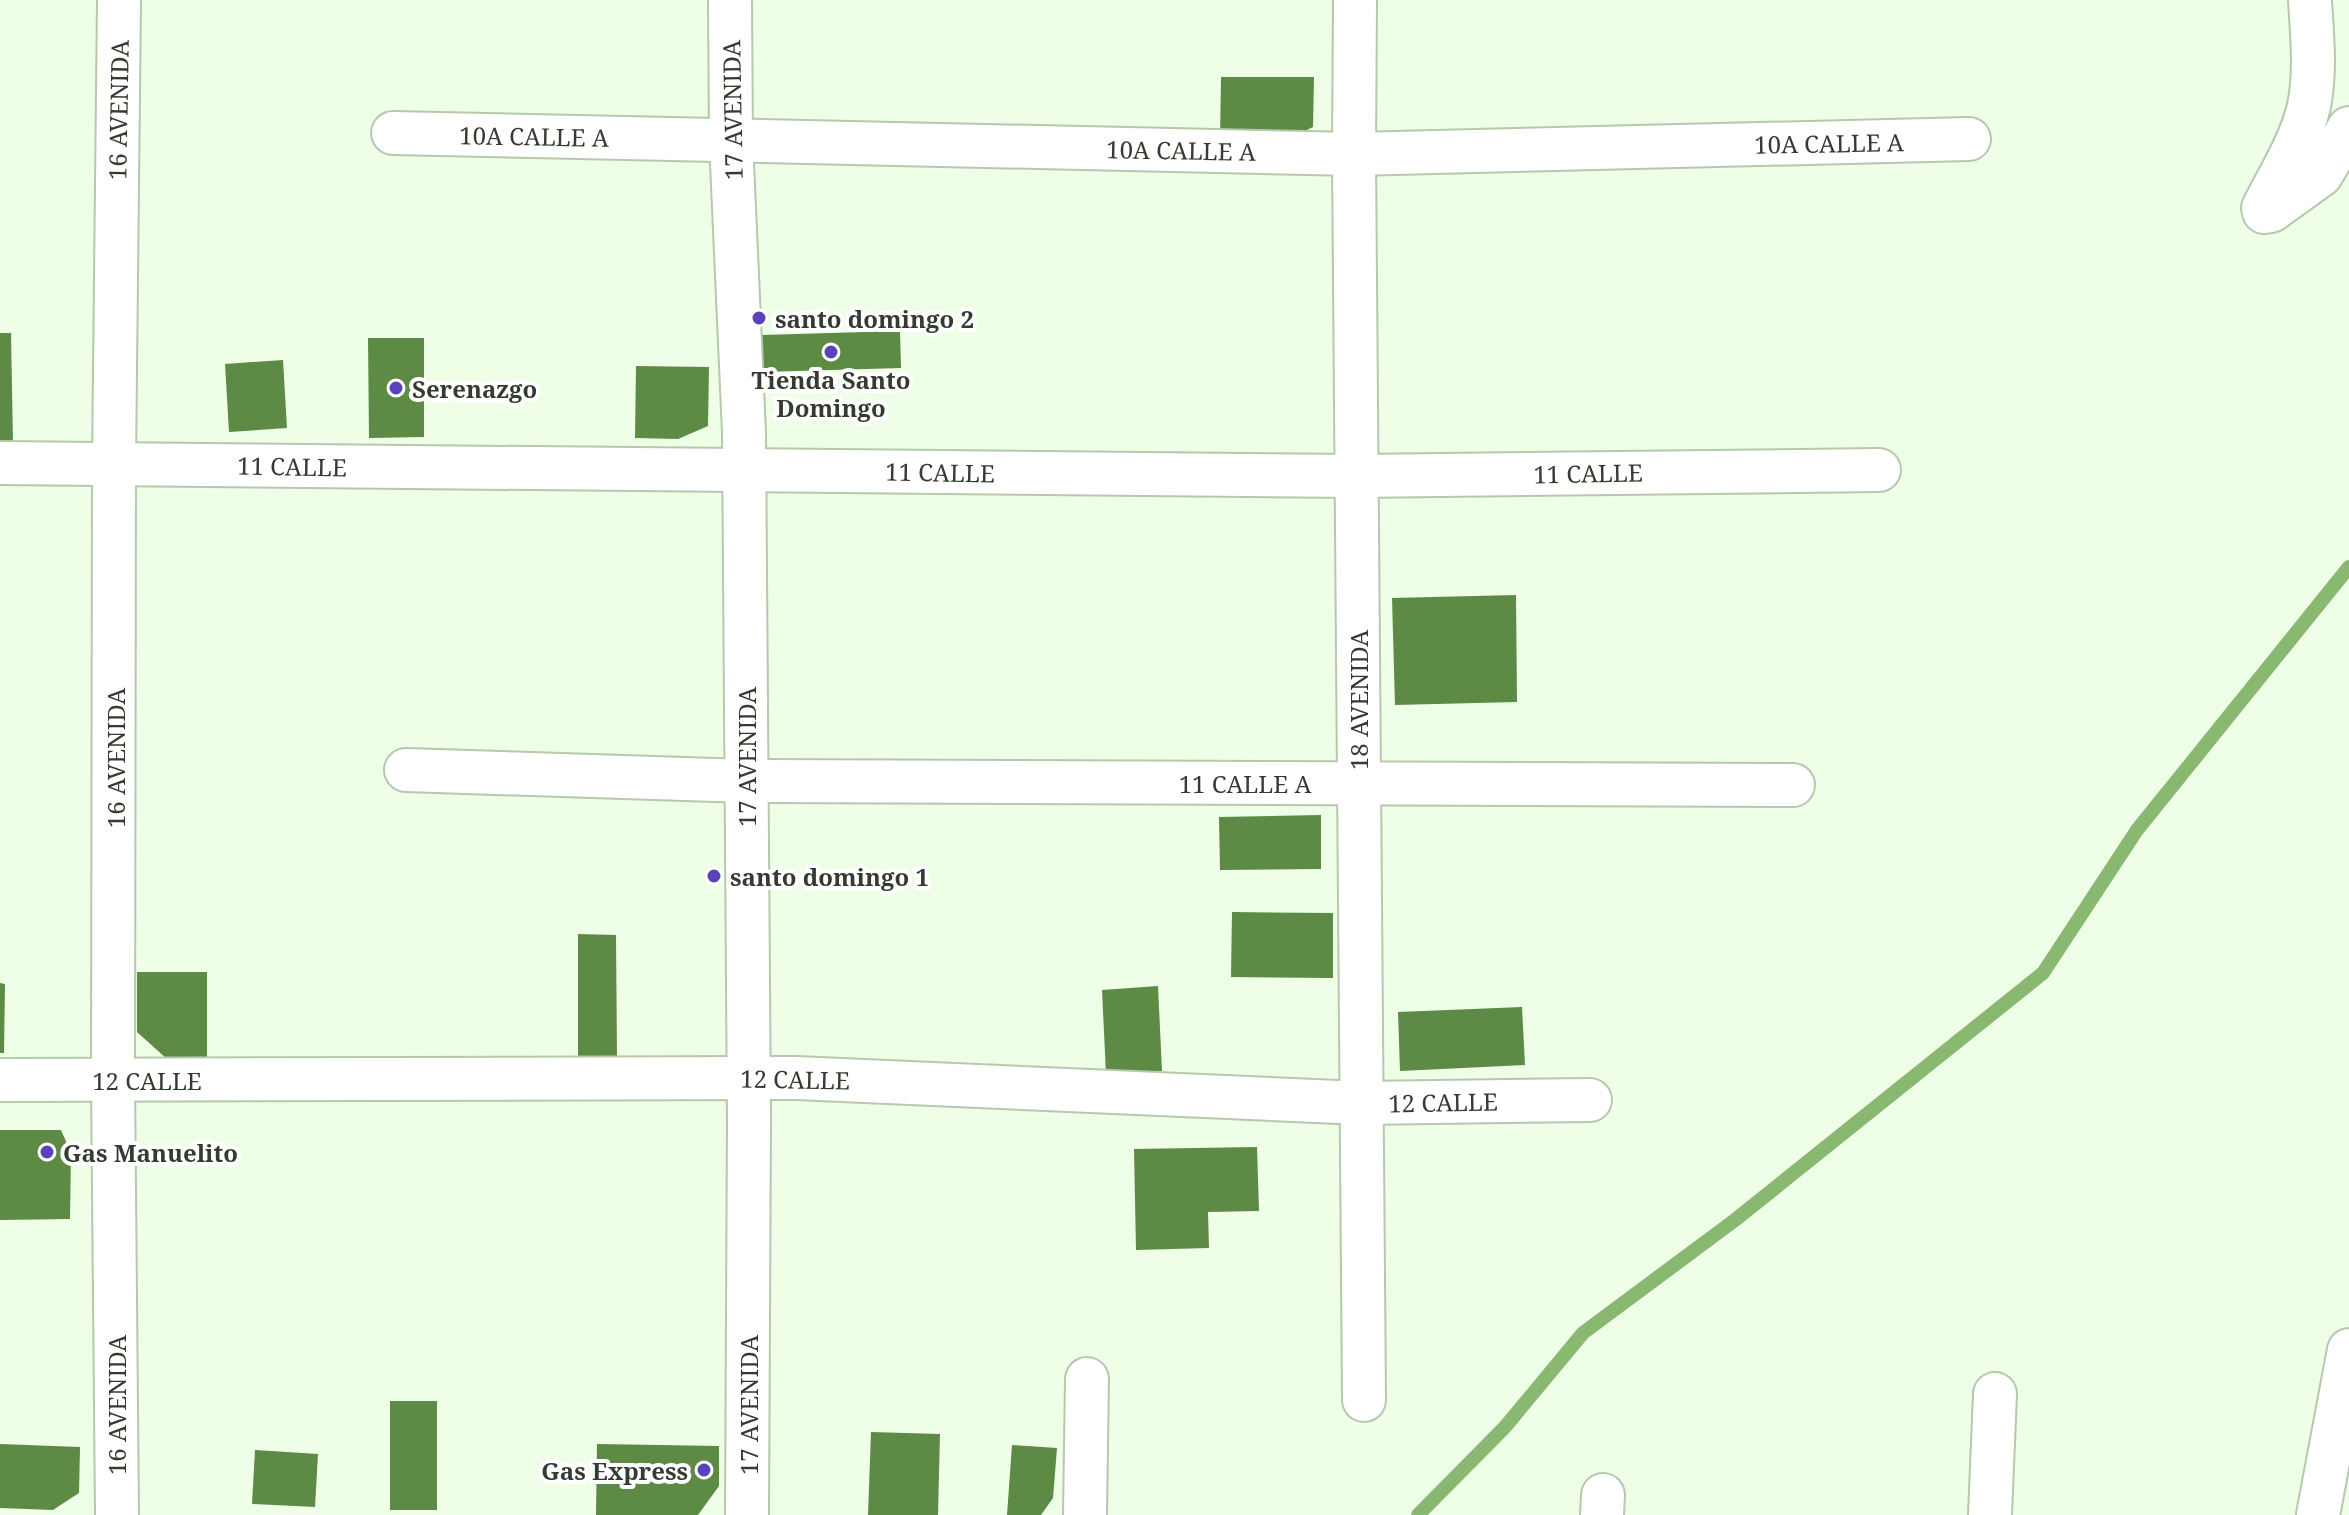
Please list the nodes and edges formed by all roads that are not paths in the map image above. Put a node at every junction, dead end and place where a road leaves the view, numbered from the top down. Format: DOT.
graph roads {
  1 [pos="119,0"];
  2 [pos="730,0"];
  3 [pos="1355,0"];
  4 [pos="2310,0"];
  5 [pos="2349,128"];
  6 [pos="393,133"];
  7 [pos="1969,139"];
  8 [pos="731,140"];
  9 [pos="1354,154"];
  10 [pos="0,463"];
  11 [pos="114,464"];
  12 [pos="1879,470"];
  13 [pos="744,471"];
  14 [pos="1356,476"];
  15 [pos="406,770"];
  16 [pos="746,781"];
  17 [pos="1359,783"];
  18 [pos="1793,785"];
  19 [pos="749,1078"];
  20 [pos="0,1080"];
  21 [pos="113,1080"];
  22 [pos="1590,1100"];
  23 [pos="1361,1103"];
  24 [pos="2349,1350"];
  25 [pos="1087,1379"];
  26 [pos="1995,1394"];
  27 [pos="1364,1400"];
  28 [pos="117,1515"];
  29 [pos="747,1515"];
  30 [pos="1085,1515"];
  31 [pos="1990,1515"];
  32 [pos="2318,1515"];
  1 -- 11 [label="street, 16 AVENIDA"];
  2 -- 8 [label="street, 17 AVENIDA"];
  3 -- 9 [label="street, 18 AVENIDA"];
  4 -- 5 [label="street"];
  6 -- 8 [label="street, 10A CALLE A"];
  7 -- 9 [label="street, 10A CALLE A"];
  8 -- 9 [label="street, 10A CALLE A"];
  8 -- 13 [label="street, 17 AVENIDA"];
  9 -- 14 [label="street, 18 AVENIDA"];
  10 -- 11 [label="street, 11 CALLE"];
  11 -- 13 [label="street, 11 CALLE"];
  11 -- 21 [label="street, 16 AVENIDA"];
  12 -- 14 [label="street, 11 CALLE"];
  13 -- 14 [label="street, 11 CALLE"];
  13 -- 16 [label="street, 17 AVENIDA"];
  14 -- 17 [label="street, 18 AVENIDA"];
  15 -- 16 [label="street, 11 CALLE A"];
  16 -- 17 [label="street, 11 CALLE A"];
  16 -- 19 [label="street, 17 AVENIDA"];
  17 -- 18 [label="street, 11 CALLE A"];
  17 -- 23 [label="street, 18 AVENIDA"];
  19 -- 21 [label="street, 12 CALLE"];
  19 -- 23 [label="street, 12 CALLE"];
  19 -- 29 [label="street, 17 AVENIDA"];
  20 -- 21 [label="street, 12 CALLE"];
  21 -- 28 [label="street, 16 AVENIDA"];
  22 -- 23 [label="street, 12 CALLE"];
  23 -- 27 [label="street, 18 AVENIDA"];
  24 -- 32 [label="street"];
  25 -- 30 [label="street"];
  26 -- 31 [label="street"];
}
